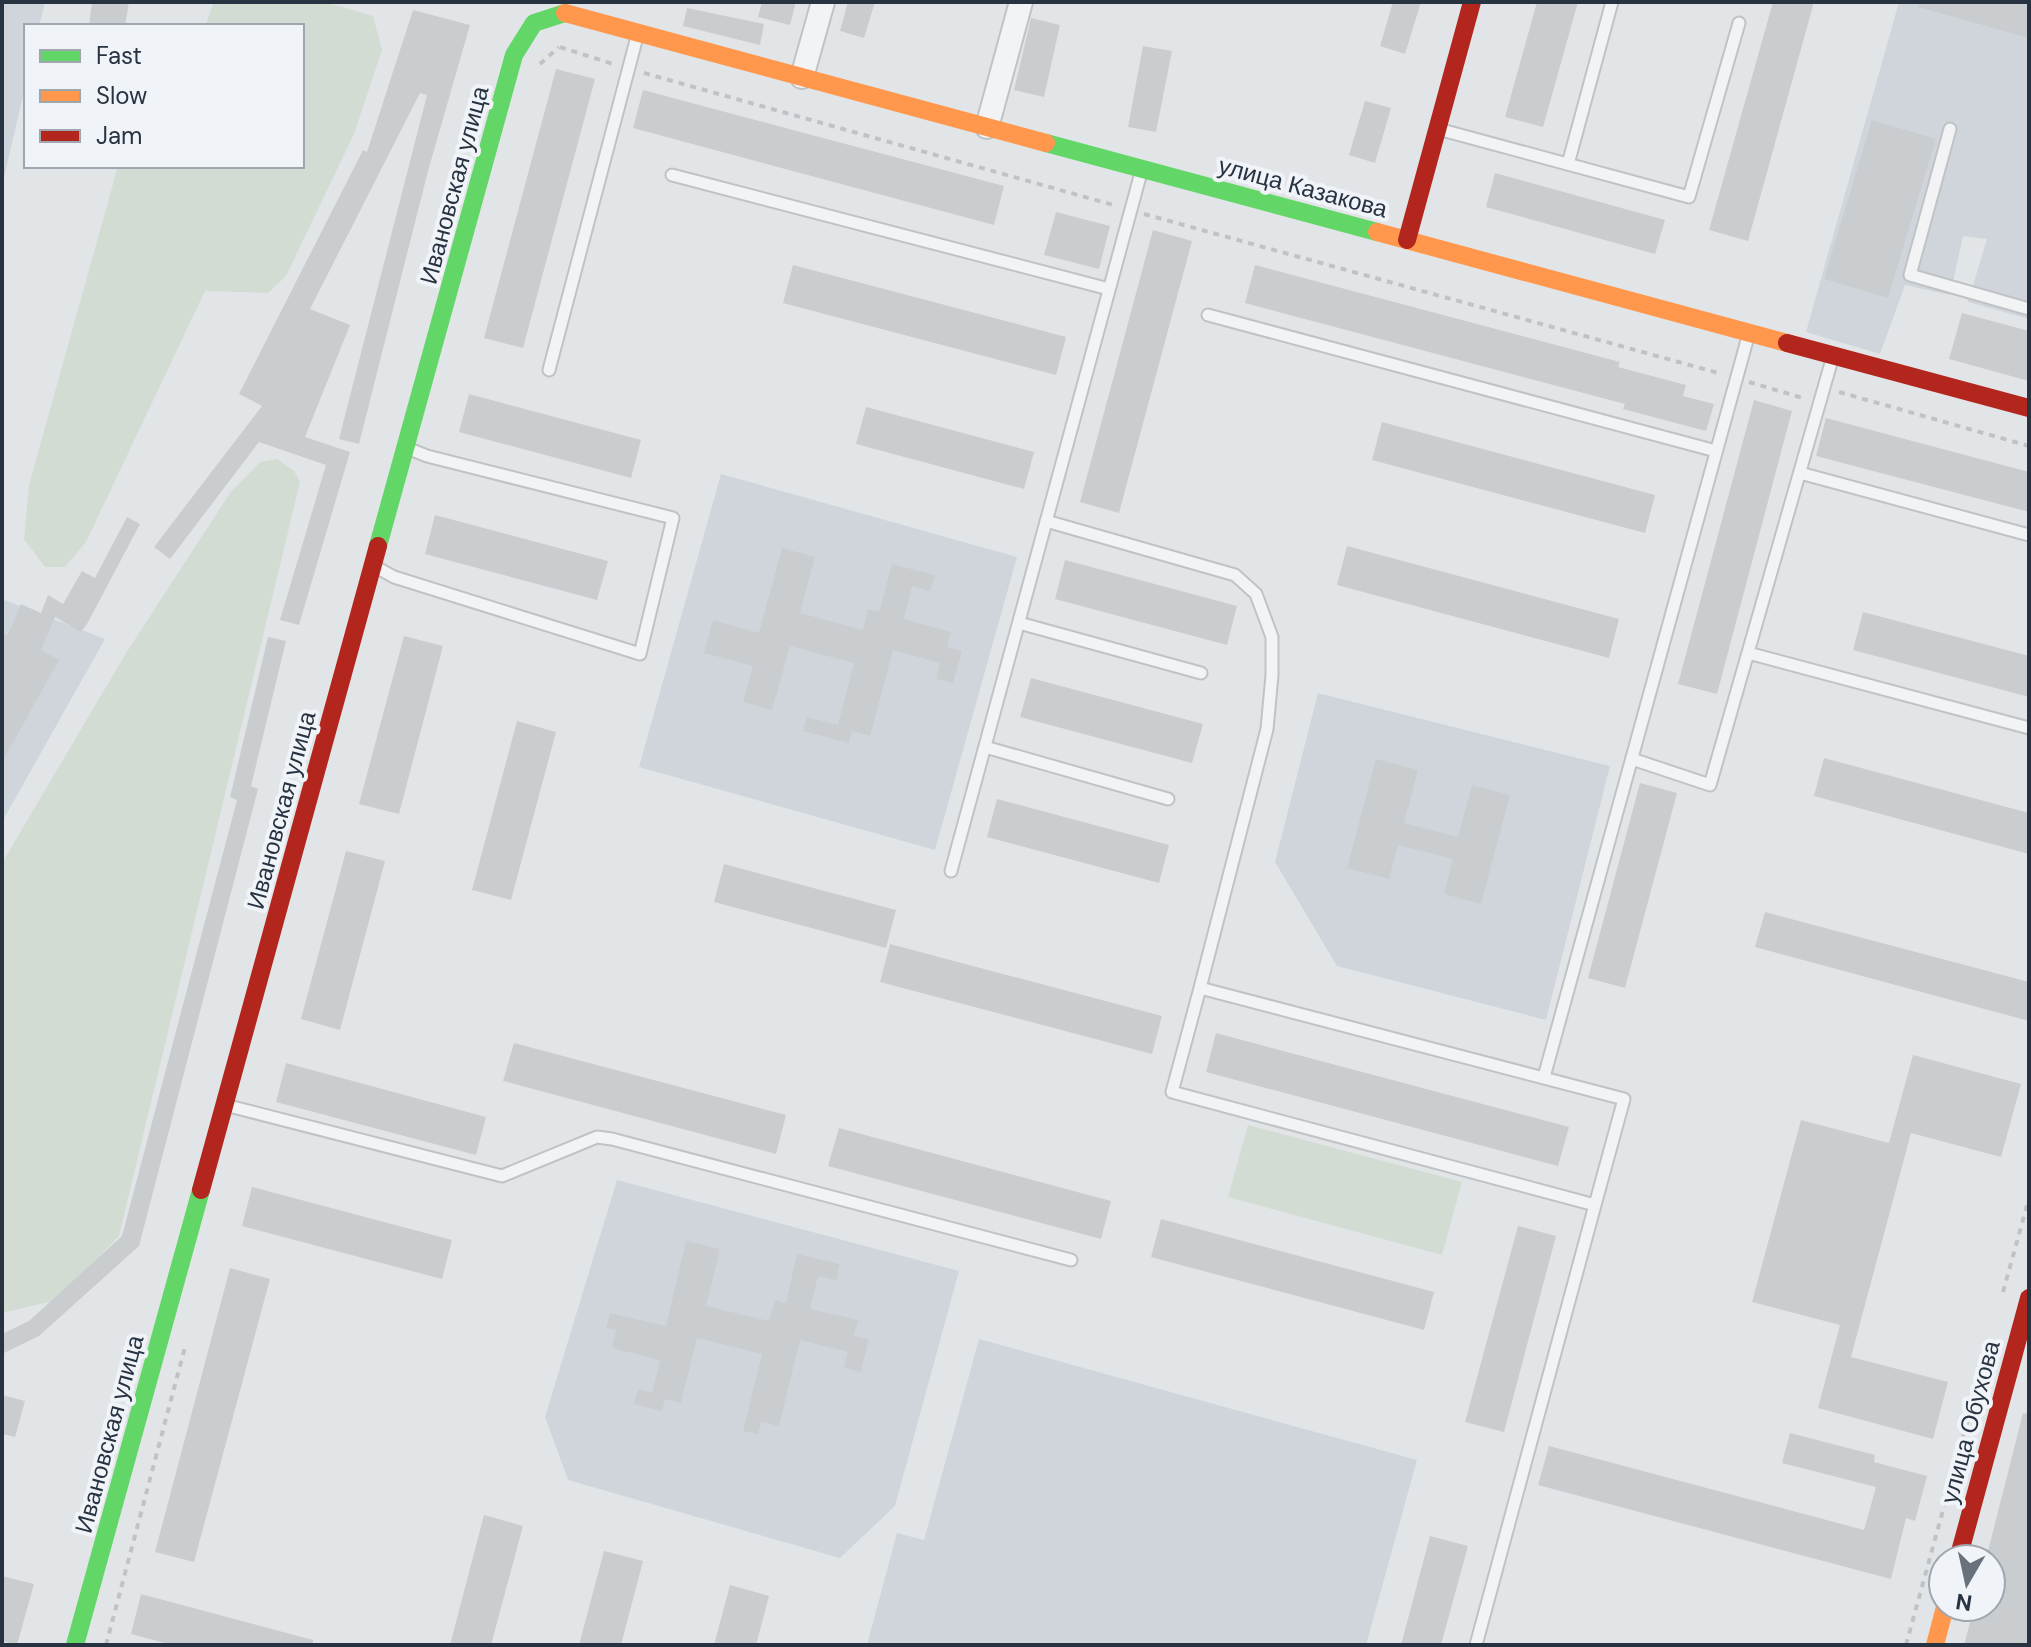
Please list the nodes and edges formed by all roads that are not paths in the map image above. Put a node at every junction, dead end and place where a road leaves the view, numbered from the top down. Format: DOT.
graph roads {
  1 [pos="823,2"];
  2 [pos="1021,2"];
  3 [pos="1472,2"];
  4 [pos="1612,2"];
  5 [pos="566,7"];
  6 [pos="1739,23"];
  7 [pos="638,33"];
  8 [pos="802,77"];
  9 [pos="987,127"];
  10 [pos="1437,129"];
  11 [pos="1950,129"];
  12 [pos="1568,164"];
  13 [pos="1142,169"];
  14 [pos="672,175"];
  15 [pos="1407,240"];
  16 [pos="1109,289"];
  17 [pos="2029,309"];
  18 [pos="1208,315"];
  19 [pos="1749,332"];
  20 [pos="1833,355"];
  21 [pos="549,370"];
  22 [pos="2029,408"];
  23 [pos="406,448"];
  24 [pos="1716,451"];
  25 [pos="1800,473"];
  26 [pos="1046,521"];
  27 [pos="2029,535"];
  28 [pos="374,566"];
  29 [pos="1019,623"];
  30 [pos="1748,653"];
  31 [pos="1201,673"];
  32 [pos="2029,728"];
  33 [pos="985,747"];
  34 [pos="1632,759"];
  35 [pos="1168,799"];
  36 [pos="951,871"];
  37 [pos="1200,988"];
  38 [pos="1544,1077"];
  39 [pos="225,1105"];
  40 [pos="1595,1205"];
  41 [pos="1071,1260"];
  42 [pos="2029,1298"];
  43 [pos="1962,1543"];
  44 [pos="1941,1623"];
  45 [pos="75,1645"];
  46 [pos="1476,1645"];
  47 [pos="1935,1645"];
  1 -- 8 [label="street"];
  2 -- 9 [label="street"];
  3 -- 10 [label="street"];
  4 -- 12 [label="lane"];
  5 -- 7 [label="street, улица Казакова"];
  5 -- 23 [label="street, Ивановская улица"];
  6 -- 12 [label="lane"];
  7 -- 8 [label="street, улица Казакова"];
  7 -- 21 [label="lane"];
  8 -- 9 [label="street, улица Казакова"];
  9 -- 13 [label="street, улица Казакова"];
  10 -- 12 [label="lane"];
  10 -- 15 [label="street"];
  11 -- 17 [label="lane"];
  13 -- 15 [label="street, улица Казакова"];
  13 -- 16 [label="lane"];
  14 -- 16 [label="lane"];
  15 -- 19 [label="street, улица Казакова"];
  16 -- 26 [label="lane"];
  18 -- 24 [label="lane"];
  19 -- 20 [label="street, улица Казакова"];
  19 -- 24 [label="lane"];
  20 -- 22 [label="street, улица Казакова"];
  20 -- 25 [label="lane"];
  23 -- 28 [label="street, Ивановская улица"];
  23 -- 28 [label="lane"];
  24 -- 34 [label="lane"];
  25 -- 27 [label="lane"];
  25 -- 30 [label="lane"];
  26 -- 29 [label="lane"];
  26 -- 37 [label="lane"];
  28 -- 39 [label="street, Ивановская улица"];
  29 -- 31 [label="lane"];
  29 -- 33 [label="lane"];
  30 -- 32 [label="lane"];
  30 -- 34 [label="lane"];
  33 -- 35 [label="lane"];
  33 -- 36 [label="lane"];
  34 -- 38 [label="lane"];
  37 -- 38 [label="lane"];
  37 -- 40 [label="lane"];
  38 -- 40 [label="lane"];
  39 -- 41 [label="lane"];
  39 -- 45 [label="street, Ивановская улица"];
  40 -- 46 [label="lane"];
  42 -- 43 [label="street, улица Обухова"];
  44 -- 47 [label="street"];
}
